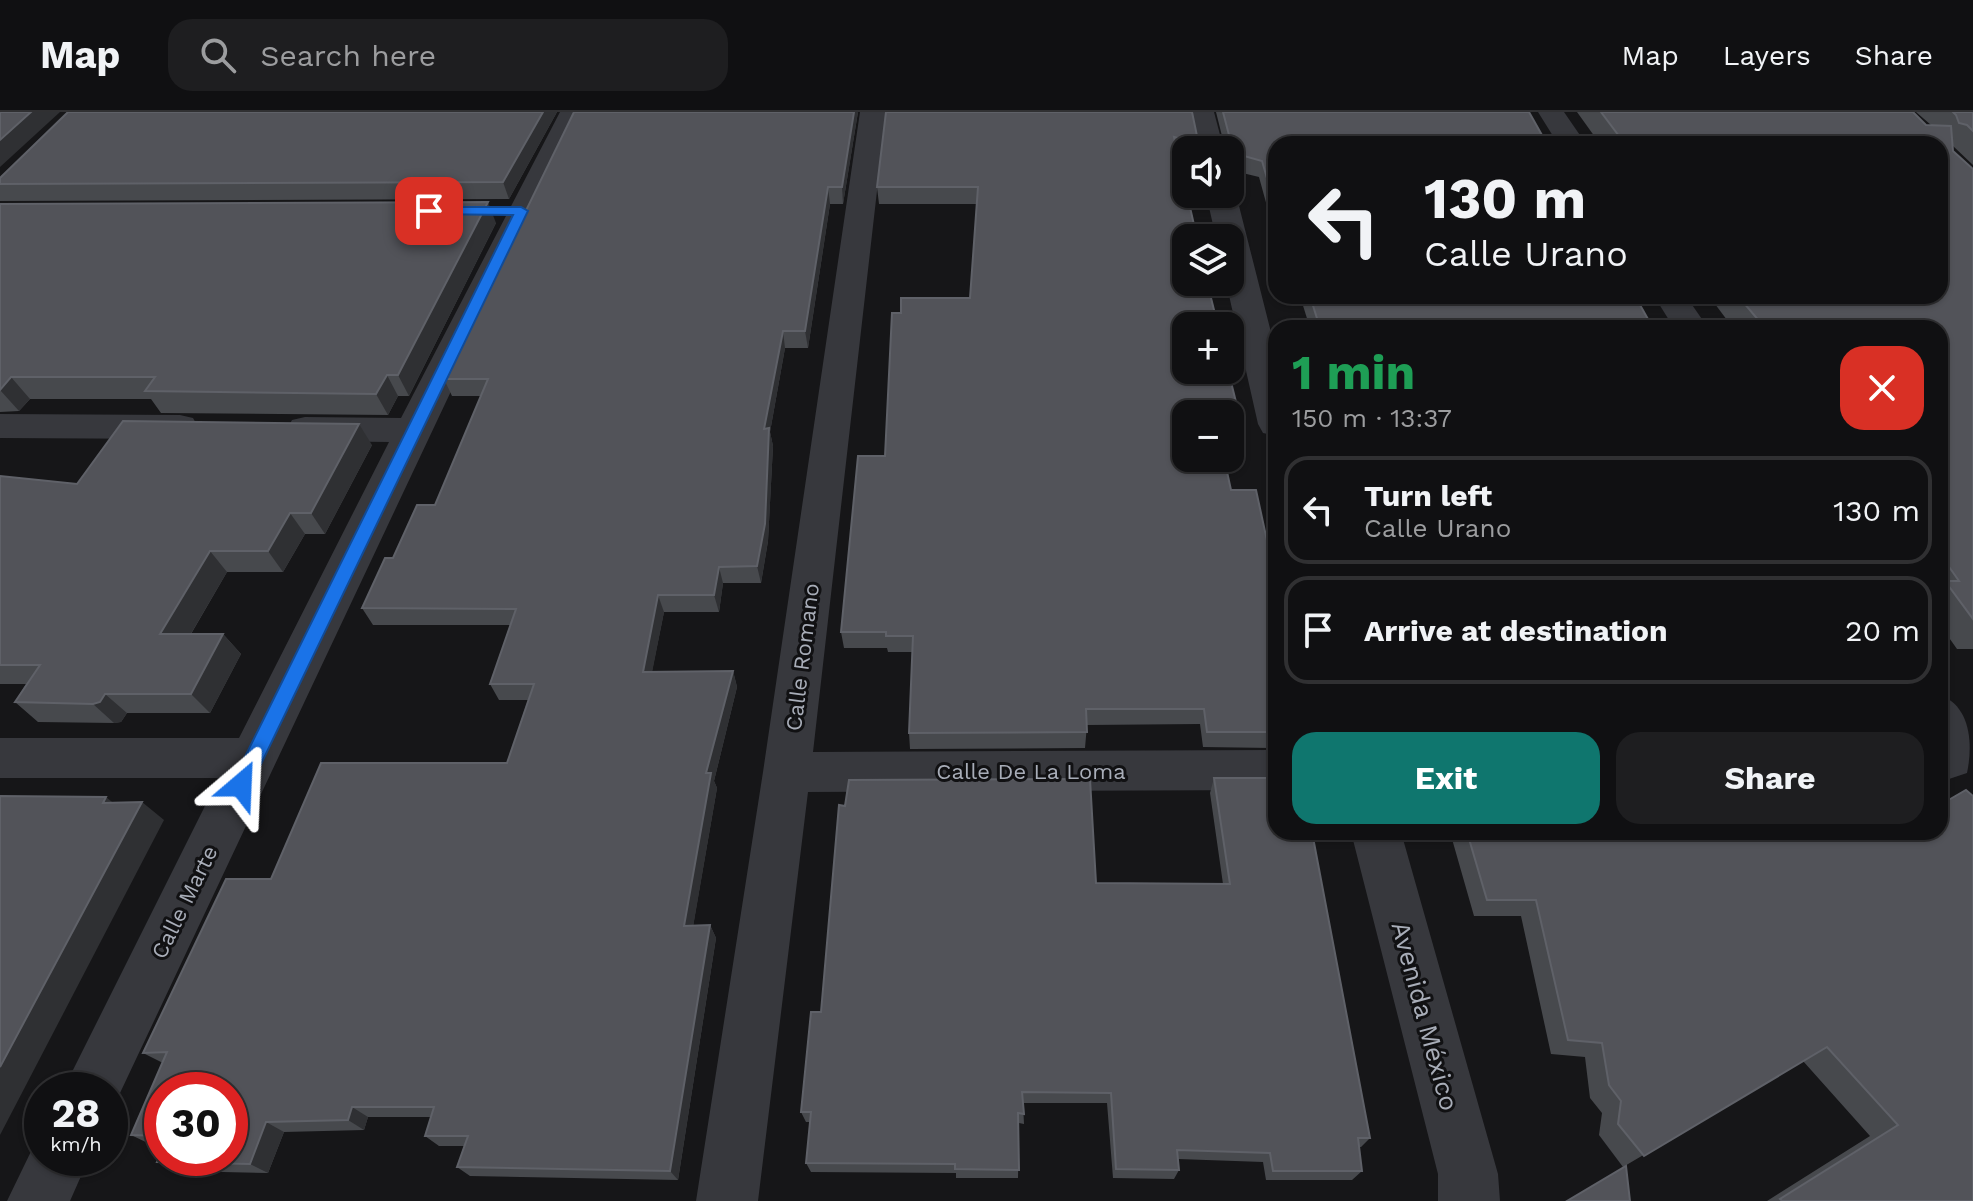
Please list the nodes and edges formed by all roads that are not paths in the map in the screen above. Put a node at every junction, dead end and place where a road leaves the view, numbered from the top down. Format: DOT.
graph roads {
  1 [pos="573,112"];
  2 [pos="873,112"];
  3 [pos="1201,112"];
  4 [pos="1551,112"];
  5 [pos="1207,136"];
  6 [pos="1567,136"];
  7 [pos="1224,208"];
  8 [pos="1268,391"];
  9 [pos="0,426"];
  10 [pos="207,428"];
  11 [pos="271,428"];
  12 [pos="415,430"];
  13 [pos="0,758"];
  14 [pos="255,758"];
  15 [pos="1268,770"];
  16 [pos="787,772"];
  17 [pos="1378,840"];
  18 [pos="101,1072"];
  19 [pos="50,1176"];
  20 [pos="38,1201"];
  21 [pos="727,1201"];
  22 [pos="1469,1201"];
  1 -- 12 [label="street, Calle Marte"];
  2 -- 16 [label="street, Calle Romano"];
  3 -- 5 [label="street"];
  4 -- 6 [label="street"];
  7 -- 8 [label="street"];
  9 -- 10 [label="street"];
  11 -- 12 [label="street"];
  12 -- 14 [label="street, Calle Marte"];
  13 -- 14 [label="street"];
  14 -- 18 [label="street, Calle Marte"];
  15 -- 16 [label="street, Calle De La Loma"];
  16 -- 21 [label="street, Calle Romano"];
  17 -- 22 [label="street, Avenida México"];
  19 -- 20 [label="street"];
}
